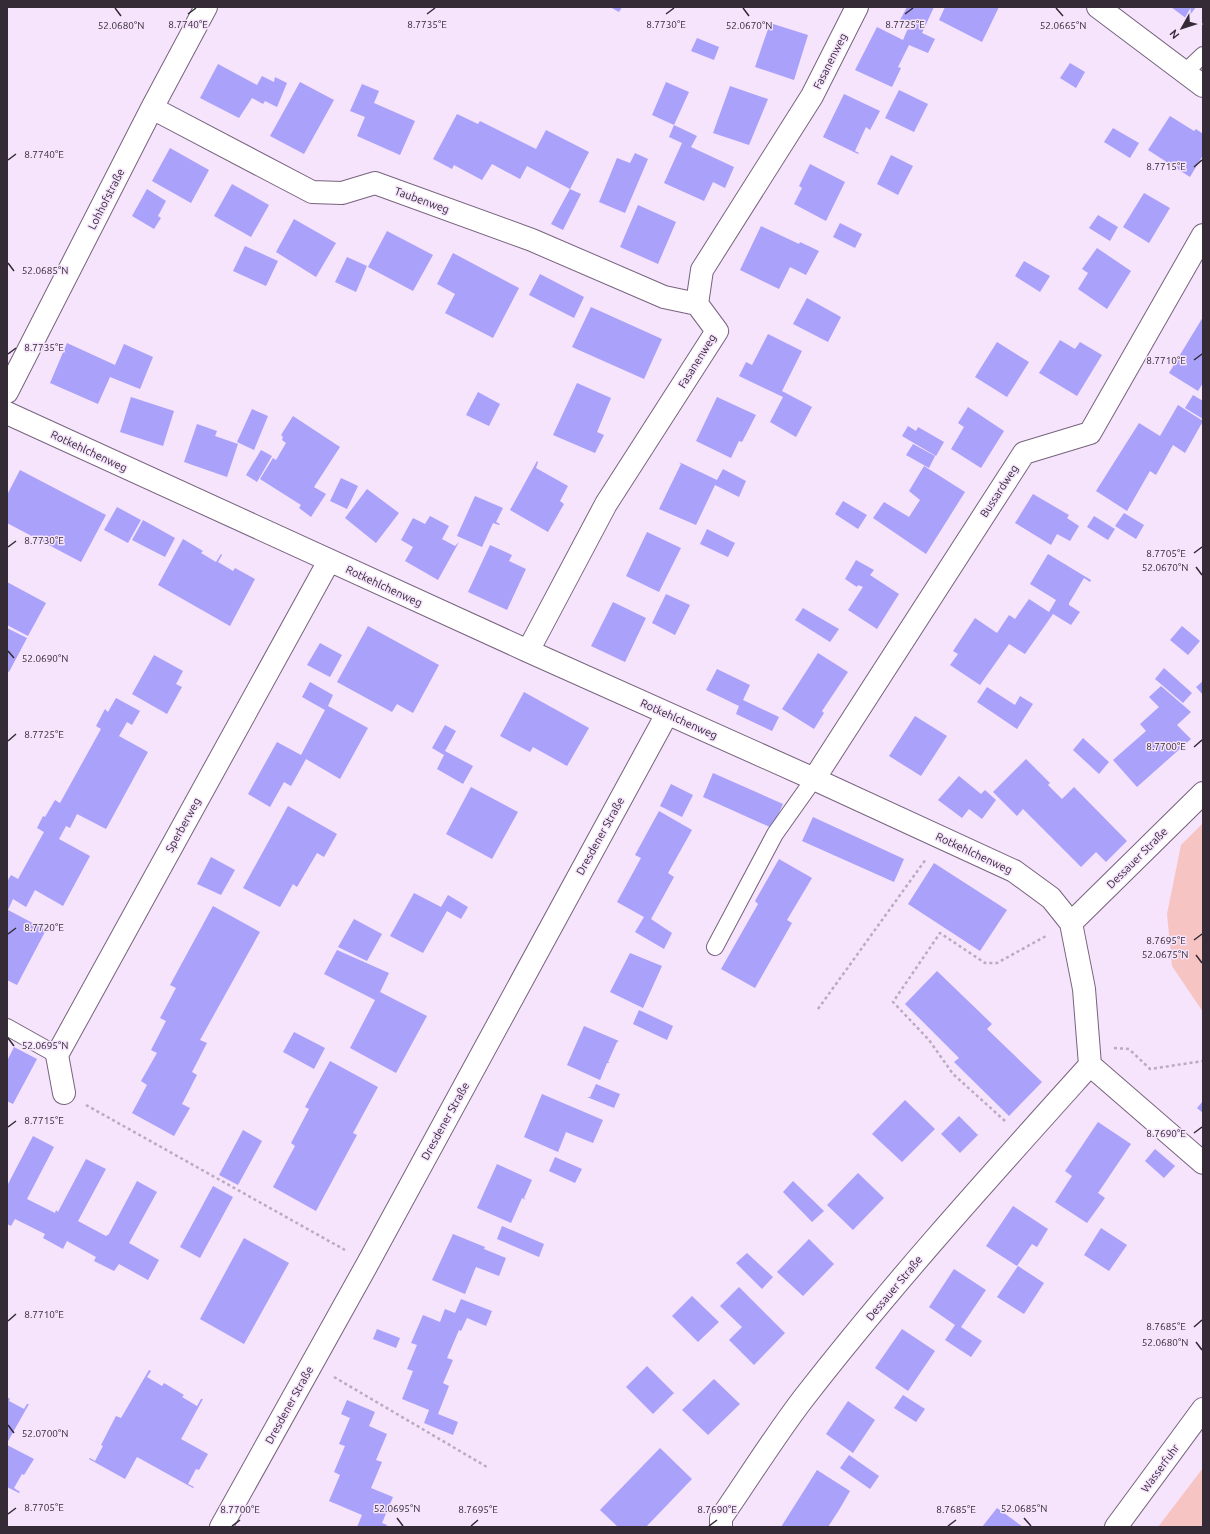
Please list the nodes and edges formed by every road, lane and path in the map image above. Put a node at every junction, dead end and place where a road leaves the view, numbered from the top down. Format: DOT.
graph roads {
  1 [pos="206,7"];
  2 [pos="857,7"];
  3 [pos="1098,7"];
  4 [pos="1203,55"];
  5 [pos="1186,72"];
  6 [pos="1203,86"];
  7 [pos="152,108"];
  8 [pos="1203,235"];
  9 [pos="697,304"];
  10 [pos="7,392"];
  11 [pos="7,413"];
  12 [pos="329,561"];
  13 [pos="528,651"];
  14 [pos="667,714"];
  15 [pos="814,778"];
  16 [pos="1203,793"];
  17 [pos="941,838"];
  18 [pos="1071,923"];
  19 [pos="715,947"];
  20 [pos="818,1009"];
  21 [pos="7,1027"];
  22 [pos="57,1055"];
  23 [pos="1090,1056"];
  24 [pos="1203,1061"];
  25 [pos="64,1093"];
  26 [pos="1023,1139"];
  27 [pos="1203,1163"];
  28 [pos="368,1263"];
  29 [pos="312,1364"];
  30 [pos="1203,1409"];
  31 [pos="487,1467"];
  32 [pos="221,1527"];
  33 [pos="720,1527"];
  34 [pos="1116,1527"];
  1 -- 7 [label="street, Lohhofstraße"];
  2 -- 9 [label="street, Fasanenweg"];
  3 -- 5 [label="street"];
  4 -- 5 [label="lane"];
  5 -- 6 [label="street"];
  7 -- 9 [label="street, Taubenweg"];
  7 -- 10 [label="street, Lohhofstraße"];
  8 -- 15 [label="street, Bussardweg"];
  9 -- 13 [label="street, Fasanenweg"];
  11 -- 12 [label="street, Rotkehlchenweg"];
  12 -- 13 [label="street, Rotkehlchenweg"];
  12 -- 22 [label="street, Sperberweg"];
  13 -- 14 [label="street, Rotkehlchenweg"];
  14 -- 15 [label="street, Rotkehlchenweg"];
  14 -- 28 [label="street, Dresdener Straße"];
  15 -- 17 [label="street, Rotkehlchenweg"];
  15 -- 19 [label="lane"];
  16 -- 18 [label="street, Dessauer Straße"];
  17 -- 18 [label="street, Rotkehlchenweg"];
  17 -- 20 [label="path"];
  18 -- 23 [label="street, Rotkehlchenweg"];
  18 -- 26 [label="path"];
  21 -- 22 [label="lane"];
  22 -- 25 [label="street"];
  23 -- 24 [label="path"];
  23 -- 26 [label="street, Dessauer Straße"];
  23 -- 27 [label="street"];
  25 -- 28 [label="path"];
  26 -- 33 [label="street, Dessauer Straße"];
  28 -- 29 [label="street, Dresdener Straße"];
  29 -- 31 [label="path"];
  29 -- 32 [label="street, Dresdener Straße"];
  30 -- 34 [label="street, Wasserfuhr"];
}
